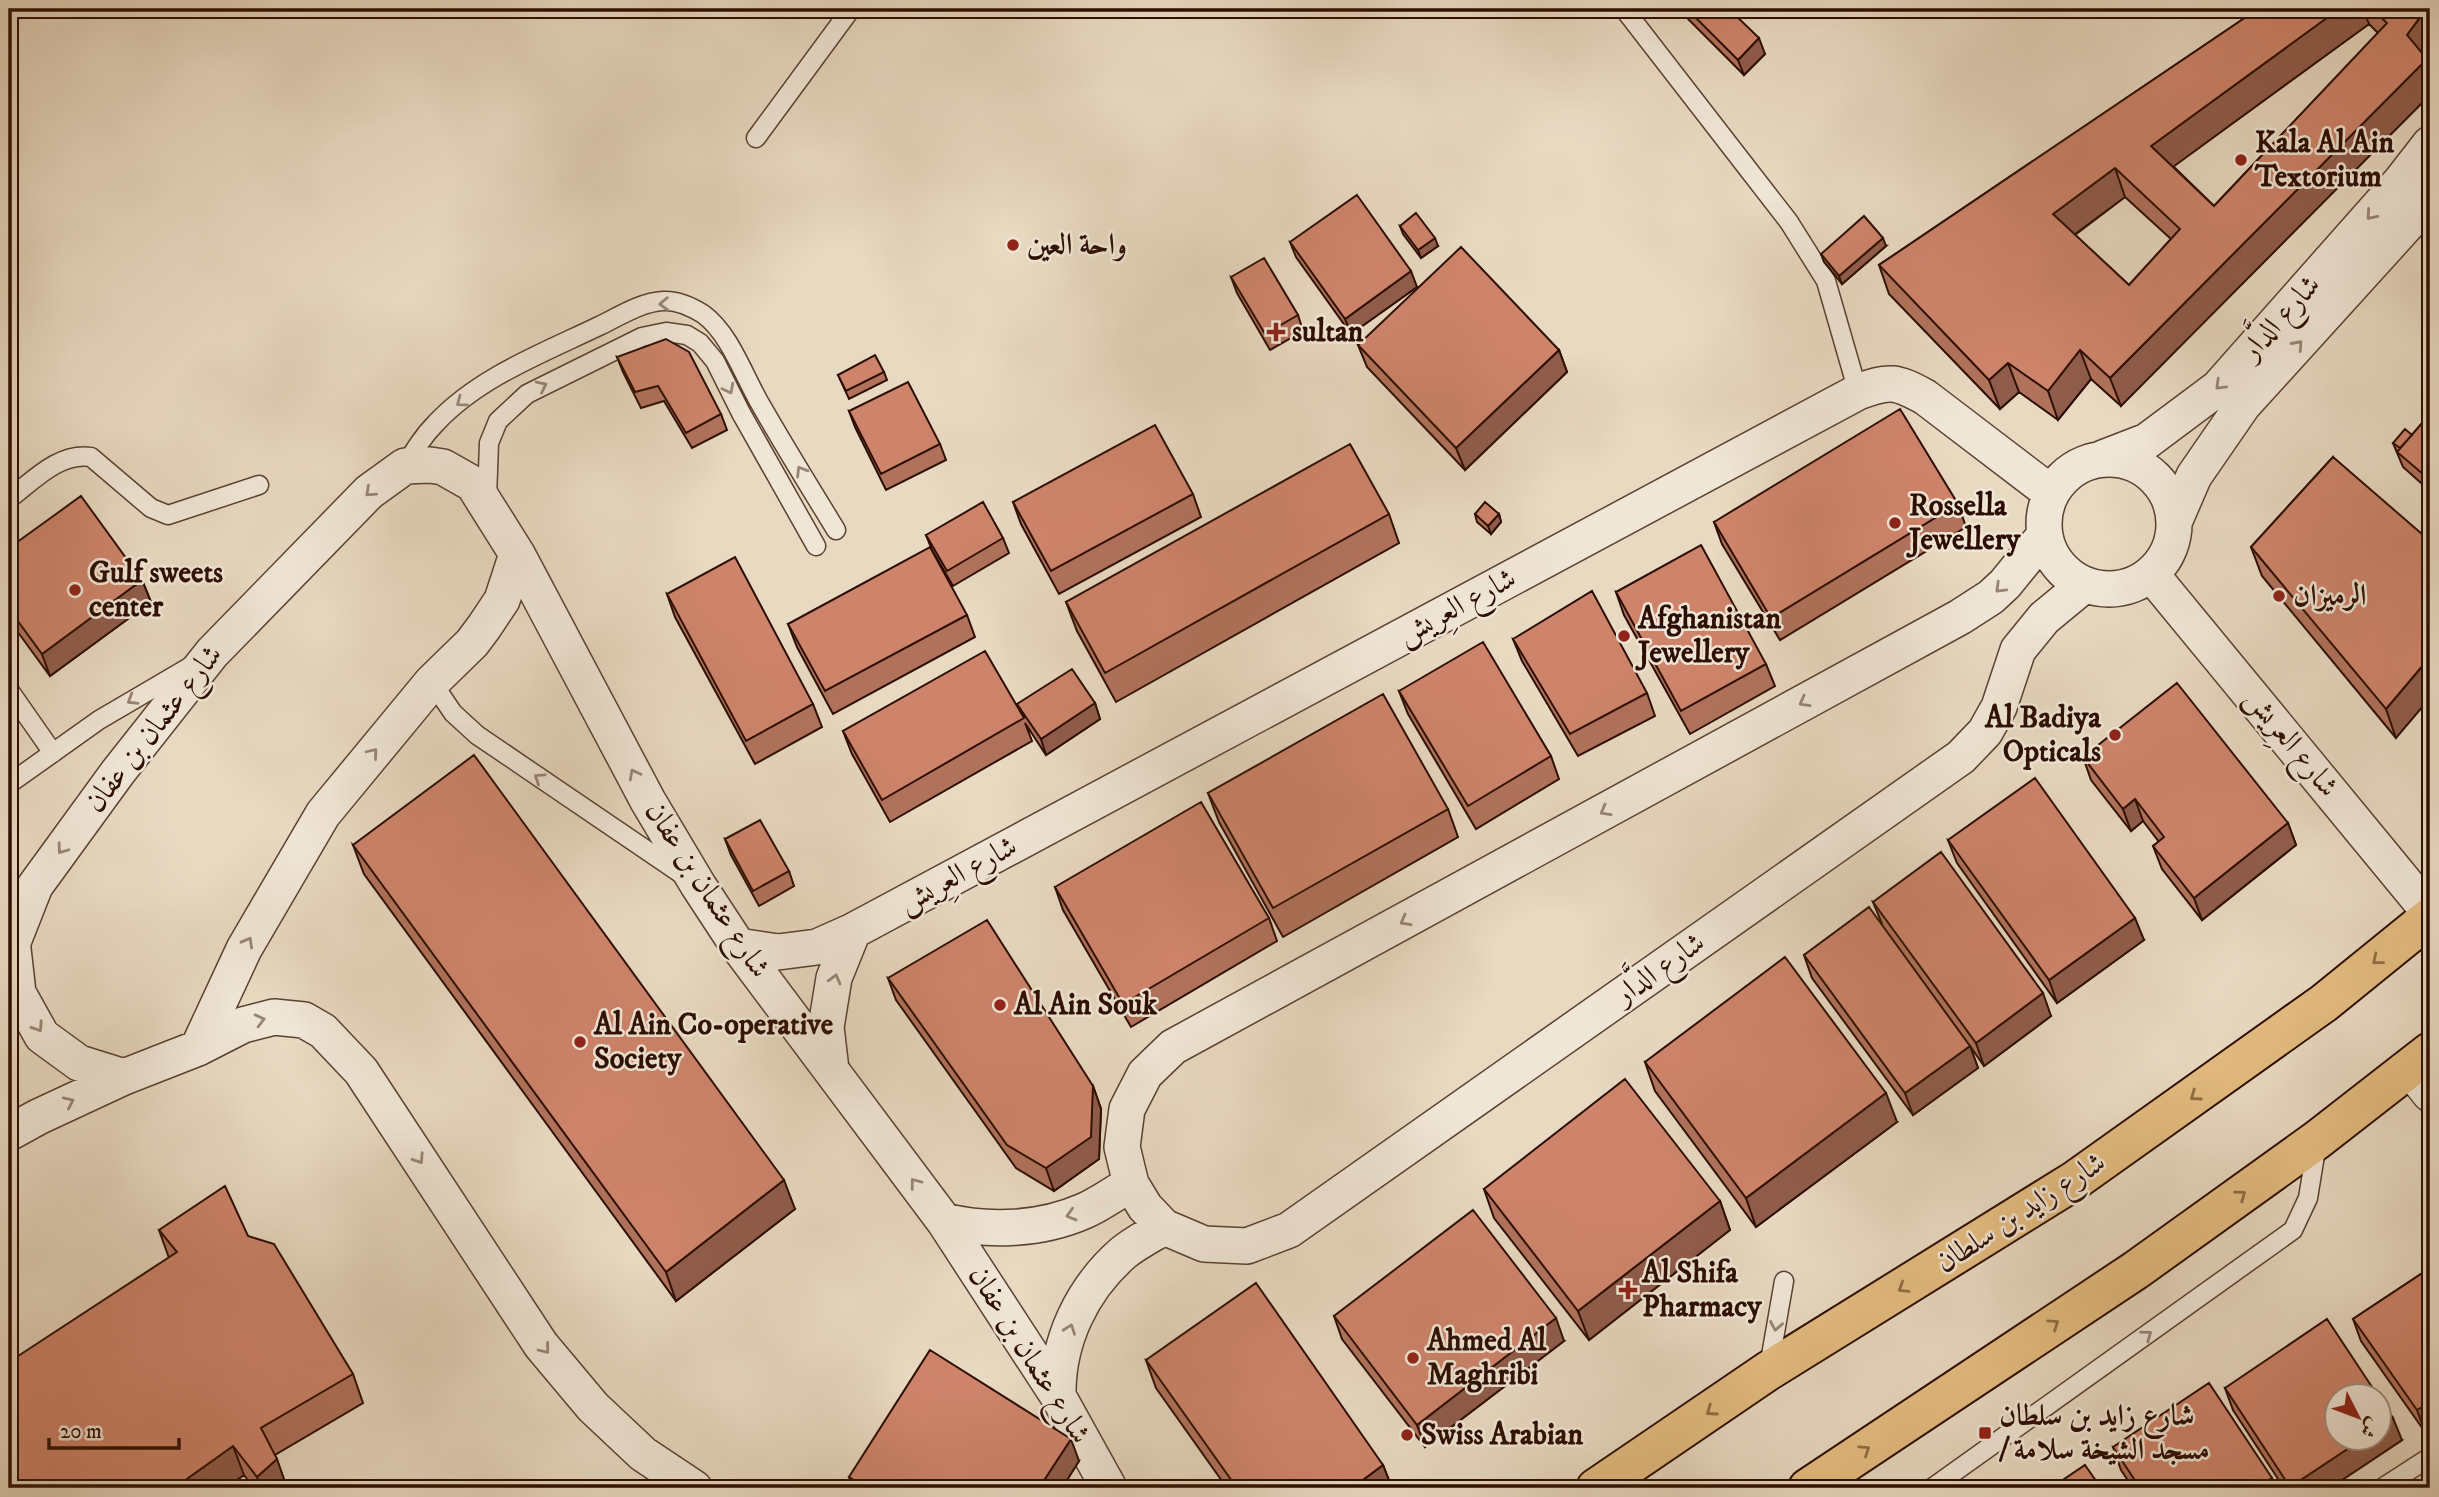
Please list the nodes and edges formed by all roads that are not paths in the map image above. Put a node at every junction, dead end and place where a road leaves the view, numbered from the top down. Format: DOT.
graph roads {
  1 [pos="851,9"];
  2 [pos="1624,9"];
  3 [pos="756,138"];
  4 [pos="2430,144"];
  5 [pos="2430,199"];
  6 [pos="1858,392"];
  7 [pos="2103,458"];
  8 [pos="405,466"];
  9 [pos="259,485"];
  10 [pos="2051,493"];
  11 [pos="9,499"];
  12 [pos="487,505"];
  13 [pos="2175,520"];
  14 [pos="836,530"];
  15 [pos="2044,536"];
  16 [pos="816,546"];
  17 [pos="517,554"];
  18 [pos="2151,574"];
  19 [pos="2084,585"];
  20 [pos="212,653"];
  21 [pos="432,682"];
  22 [pos="9,690"];
  23 [pos="53,753"];
  24 [pos="9,784"];
  25 [pos="698,885"];
  26 [pos="2430,915"];
  27 [pos="853,931"];
  28 [pos="10,942"];
  29 [pos="738,946"];
  30 [pos="198,1048"];
  31 [pos="831,1070"];
  32 [pos="2424,1071"];
  33 [pos="124,1077"];
  34 [pos="9,1133"];
  35 [pos="2317,1140"];
  36 [pos="1131,1184"];
  37 [pos="944,1221"];
  38 [pos="1164,1227"];
  39 [pos="1784,1281"];
  40 [pos="1768,1371"];
  41 [pos="1058,1396"];
  42 [pos="2430,1457"];
  43 [pos="688,1486"];
  44 [pos="1109,1488"];
  45 [pos="1596,1488"];
  46 [pos="1808,1488"];
  47 [pos="1932,1488"];
  48 [pos="2382,1488"];
  1 -- 3 [label="lane"];
  2 -- 6 [label="lane"];
  4 -- 7 [label="street, شارع الدَّار, one-way"];
  13 -- 5 [label="street, شارع الدَّار, one-way"];
  6 -- 10 [label="street, شارع العِريش"];
  6 -- 27 [label="street, شارع العِريش"];
  7 -- 10 [label="street"];
  7 -- 13 [label="street"];
  8 -- 12 [label="street, شارع عثمان بن عفان"];
  14 -- 8 [label="lane, one-way"];
  8 -- 20 [label="street, شارع عثمان بن عفان, one-way"];
  9 -- 11 [label="lane"];
  10 -- 15 [label="street"];
  12 -- 16 [label="lane, one-way"];
  12 -- 17 [label="street, شارع عثمان بن عفان"];
  13 -- 18 [label="street"];
  15 -- 19 [label="street"];
  15 -- 36 [label="street, شارع الدَّار, one-way"];
  17 -- 21 [label="street"];
  25 -- 17 [label="street, شارع عثمان بن عفان, one-way"];
  18 -- 19 [label="street"];
  18 -- 26 [label="street, شارع العِريش"];
  19 -- 38 [label="street, شارع الدَّار"];
  20 -- 23 [label="lane, one-way"];
  20 -- 28 [label="street, شارع عثمان بن عفان, one-way"];
  25 -- 21 [label="lane, one-way"];
  30 -- 21 [label="street, one-way"];
  22 -- 23 [label="lane"];
  23 -- 24 [label="lane"];
  25 -- 29 [label="street, شارع عثمان بن عفان"];
  26 -- 40 [label="highway, شارع زايد بن سلطان, one-way"];
  27 -- 29 [label="street, شارع العِريش"];
  31 -- 27 [label="street, one-way"];
  28 -- 33 [label="street, one-way"];
  29 -- 31 [label="street, شارع عثمان بن عفان"];
  30 -- 33 [label="street"];
  30 -- 43 [label="street, one-way"];
  37 -- 31 [label="street, شارع عثمان بن عفان, one-way"];
  32 -- 35 [label="highway"];
  34 -- 33 [label="street, one-way"];
  46 -- 35 [label="highway, one-way"];
  47 -- 35 [label="lane, one-way"];
  36 -- 37 [label="street, one-way"];
  36 -- 38 [label="street, شارع الدَّار"];
  37 -- 41 [label="street, شارع عثمان بن عفان"];
  41 -- 38 [label="street, one-way"];
  39 -- 40 [label="lane, one-way"];
  40 -- 45 [label="highway, شارع زايد بن سلطان, one-way"];
  41 -- 44 [label="street, شارع عثمان بن عفان"];
  42 -- 48 [label="lane"];
}
